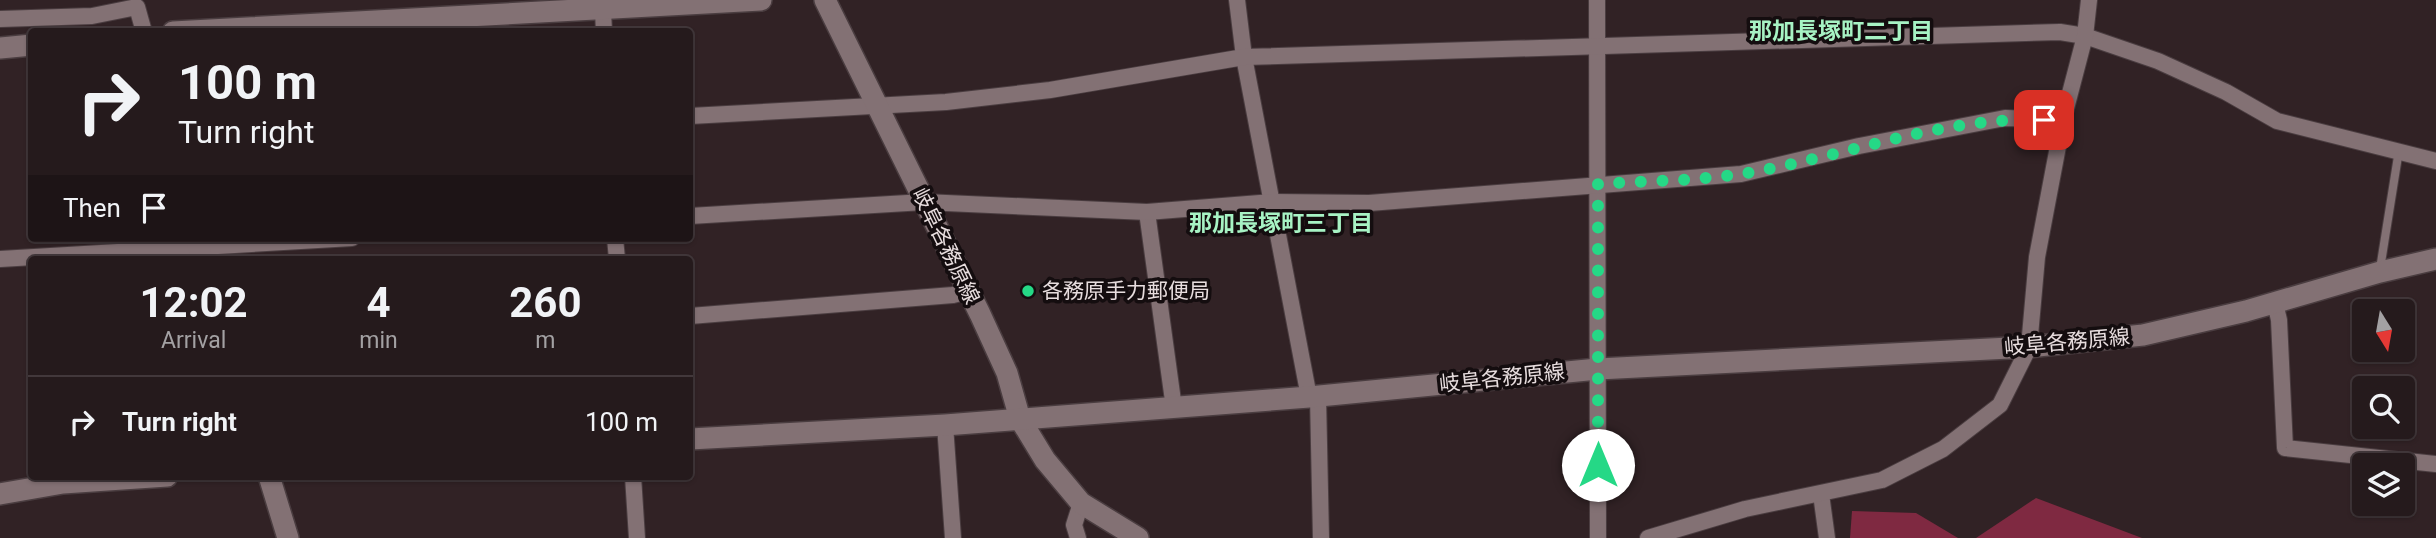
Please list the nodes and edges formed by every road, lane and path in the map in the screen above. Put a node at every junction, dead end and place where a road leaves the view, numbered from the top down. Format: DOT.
graph roads {
  1 [pos="761,0"];
  2 [pos="825,0"];
  3 [pos="1237,0"];
  4 [pos="1597,0"];
  5 [pos="2089,0"];
  6 [pos="136,3"];
  7 [pos="0,19"];
  8 [pos="604,21"];
  9 [pos="143,28"];
  10 [pos="330,28"];
  11 [pos="2085,36"];
  12 [pos="28,45"];
  13 [pos="0,48"];
  14 [pos="1598,48"];
  15 [pos="1244,57"];
  16 [pos="878,103"];
  17 [pos="693,116"];
  18 [pos="2063,121"];
  19 [pos="2399,149"];
  20 [pos="2436,160"];
  21 [pos="1598,184"];
  22 [pos="924,202"];
  23 [pos="1273,202"];
  24 [pos="1147,212"];
  25 [pos="693,216"];
  26 [pos="291,242"];
  27 [pos="199,248"];
  28 [pos="54,256"];
  29 [pos="28,257"];
  30 [pos="0,259"];
  31 [pos="2436,260"];
  32 [pos="2379,272"];
  33 [pos="969,291"];
  34 [pos="2274,303"];
  35 [pos="693,316"];
  36 [pos="2029,348"];
  37 [pos="1598,369"];
  38 [pos="1314,397"];
  39 [pos="1174,408"];
  40 [pos="1020,419"];
  41 [pos="945,425"];
  42 [pos="693,439"];
  43 [pos="2436,464"];
  44 [pos="115,480"];
  45 [pos="271,480"];
  46 [pos="633,480"];
  47 [pos="0,494"];
  48 [pos="1821,494"];
  49 [pos="1081,503"];
  50 [pos="288,538"];
  51 [pos="637,538"];
  52 [pos="953,538"];
  53 [pos="1078,538"];
  54 [pos="1138,538"];
  55 [pos="1321,538"];
  56 [pos="1598,538"];
  57 [pos="1648,538"];
  58 [pos="1827,538"];
  1 -- 8 [label="main road"];
  2 -- 16 [label="main road, 岐阜各務原線"];
  3 -- 15 [label="street"];
  4 -- 14 [label="street"];
  5 -- 11 [label="street"];
  6 -- 7 [label="street"];
  6 -- 9 [label="street"];
  8 -- 10 [label="main road"];
  11 -- 14 [label="street"];
  11 -- 18 [label="street"];
  11 -- 19 [label="street"];
  12 -- 13 [label="main road"];
  14 -- 15 [label="street"];
  14 -- 21 [label="street"];
  15 -- 16 [label="street"];
  15 -- 23 [label="street"];
  16 -- 17 [label="street"];
  16 -- 22 [label="main road, 岐阜各務原線"];
  18 -- 21 [label="street"];
  18 -- 36 [label="street"];
  19 -- 20 [label="street"];
  19 -- 32 [label="lane"];
  21 -- 23 [label="street"];
  21 -- 37 [label="street"];
  22 -- 24 [label="street"];
  22 -- 25 [label="street"];
  22 -- 33 [label="main road, 岐阜各務原線"];
  23 -- 24 [label="street"];
  23 -- 38 [label="street"];
  24 -- 39 [label="street"];
  26 -- 27 [label="street"];
  27 -- 28 [label="street"];
  29 -- 30 [label="street"];
  31 -- 32 [label="main road, 岐阜各務原線"];
  32 -- 34 [label="main road, 岐阜各務原線"];
  33 -- 35 [label="street"];
  33 -- 40 [label="main road, 岐阜各務原線"];
  34 -- 36 [label="main road, 岐阜各務原線"];
  34 -- 43 [label="street"];
  36 -- 37 [label="main road, 岐阜各務原線"];
  36 -- 48 [label="street"];
  37 -- 38 [label="main road, 岐阜各務原線"];
  37 -- 56 [label="street"];
  38 -- 39 [label="main road, 岐阜各務原線"];
  38 -- 55 [label="street"];
  39 -- 40 [label="main road, 岐阜各務原線"];
  40 -- 41 [label="main road"];
  40 -- 49 [label="main road"];
  41 -- 42 [label="main road"];
  41 -- 52 [label="street"];
  44 -- 47 [label="main road"];
  45 -- 50 [label="main road"];
  46 -- 51 [label="street"];
  48 -- 57 [label="street"];
  48 -- 58 [label="street"];
  49 -- 53 [label="street"];
  49 -- 54 [label="main road"];
}
